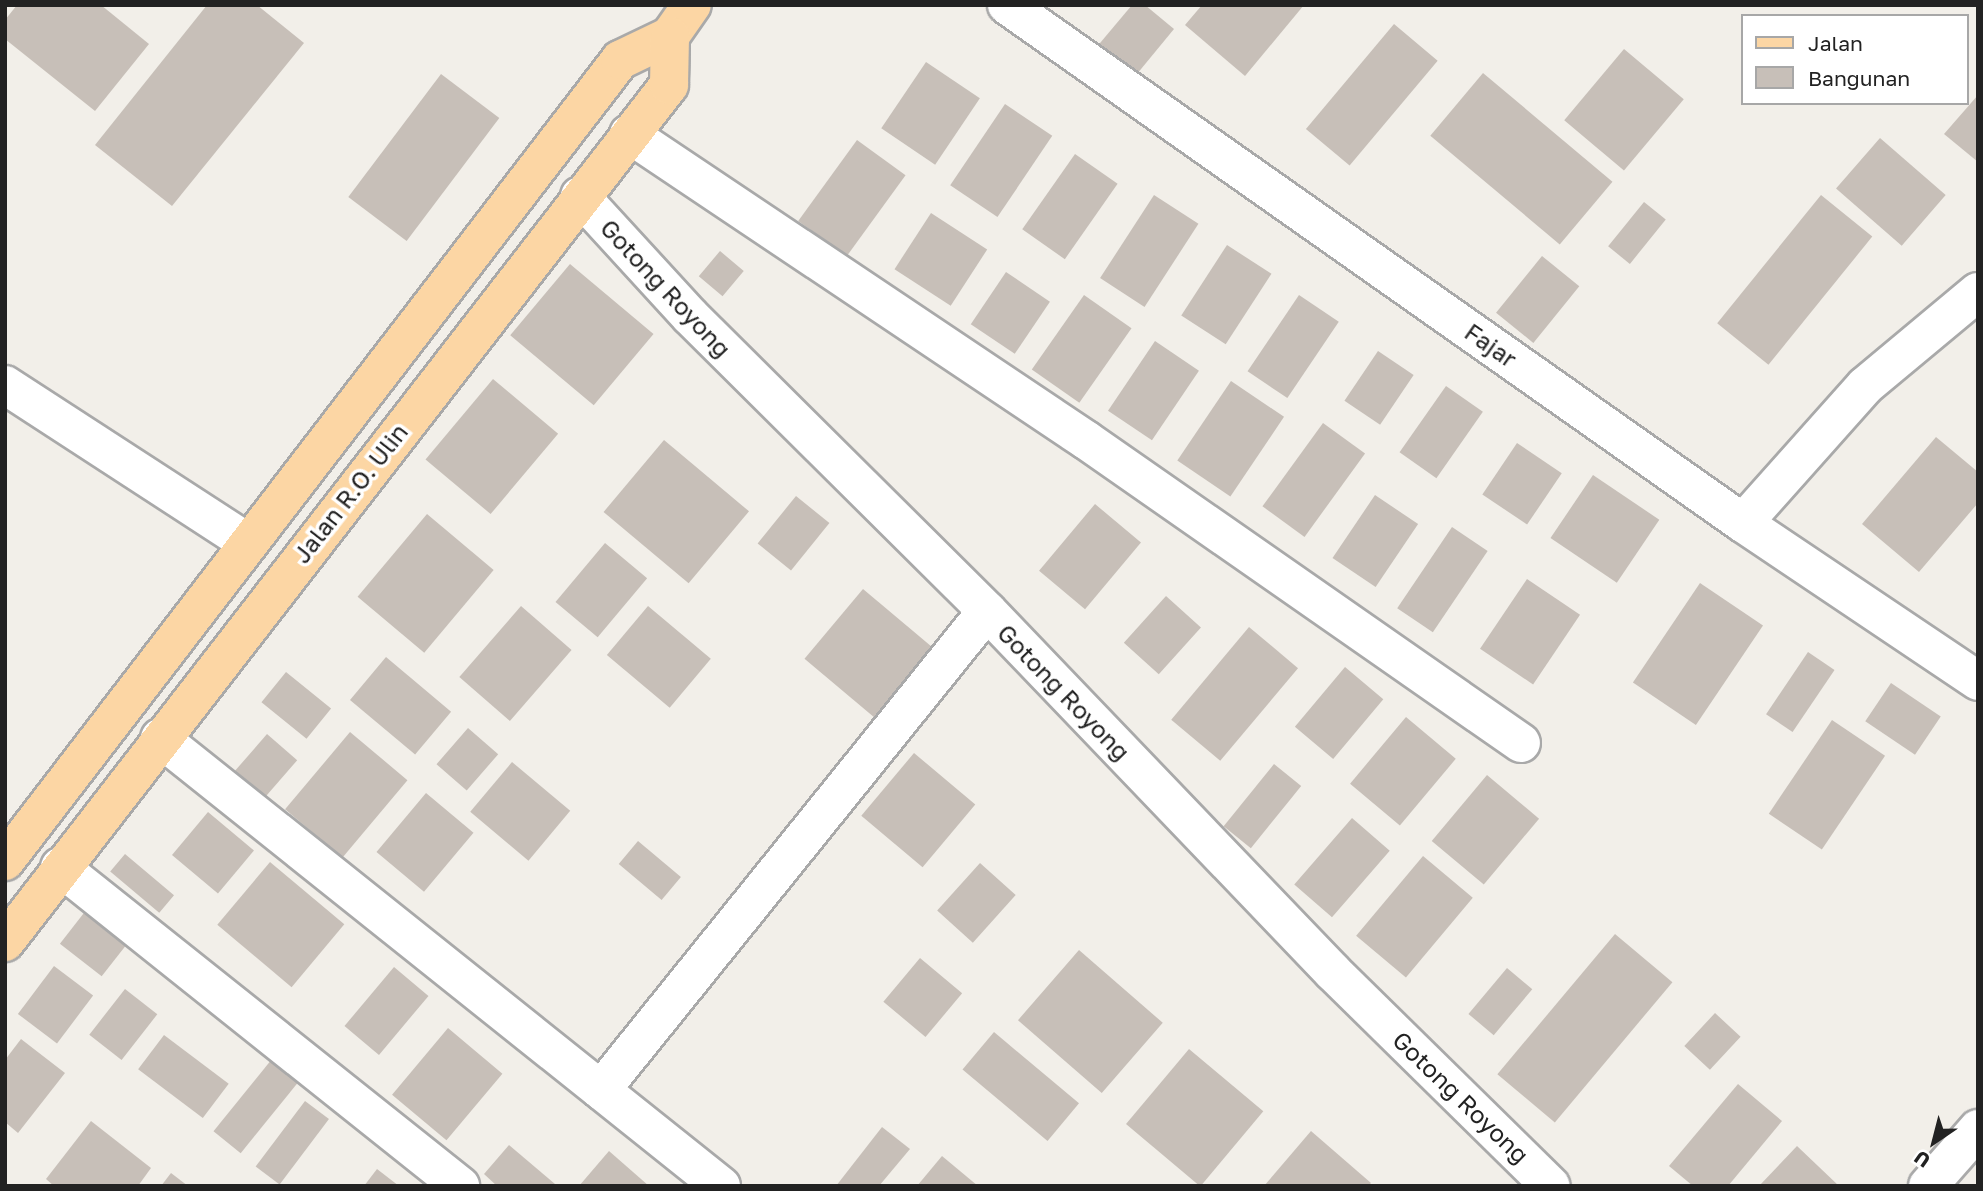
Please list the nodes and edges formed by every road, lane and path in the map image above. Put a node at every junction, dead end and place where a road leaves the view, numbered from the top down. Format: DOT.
graph roads {
  1 [pos="1007,5"];
  2 [pos="681,15"];
  3 [pos="629,134"];
  4 [pos="580,196"];
  5 [pos="1978,292"];
  6 [pos="412,330"];
  7 [pos="452,361"];
  8 [pos="5,385"];
  9 [pos="1743,523"];
  10 [pos="247,542"];
  11 [pos="987,611"];
  12 [pos="1978,681"];
  13 [pos="160,738"];
  14 [pos="1521,743"];
  15 [pos="5,861"];
  16 [pos="60,867"];
  17 [pos="5,942"];
  18 [pos="601,1090"];
  19 [pos="1978,1129"];
  20 [pos="460,1186"];
  21 [pos="721,1186"];
  22 [pos="1551,1186"];
  23 [pos="1928,1186"];
  1 -- 9 [label="street, Fajar"];
  2 -- 3 [label="main road, Jalan R.O. Ulin"];
  2 -- 6 [label="main road, Jalan R.O. Ulin"];
  3 -- 4 [label="main road, Jalan R.O. Ulin"];
  3 -- 14 [label="street"];
  4 -- 7 [label="main road, Jalan R.O. Ulin"];
  4 -- 11 [label="street, Gotong Royong"];
  5 -- 9 [label="street"];
  6 -- 7 [label="main road"];
  6 -- 10 [label="main road, Jalan R.O. Ulin"];
  7 -- 13 [label="main road, Jalan R.O. Ulin"];
  8 -- 10 [label="street"];
  9 -- 12 [label="street, Fajar"];
  10 -- 15 [label="main road, Jalan R.O. Ulin"];
  11 -- 18 [label="street"];
  11 -- 22 [label="street, Gotong Royong"];
  13 -- 16 [label="main road, Jalan R.O. Ulin"];
  13 -- 18 [label="street"];
  16 -- 17 [label="main road, Jalan R.O. Ulin"];
  16 -- 20 [label="street"];
  18 -- 21 [label="street"];
  19 -- 23 [label="street"];
}
